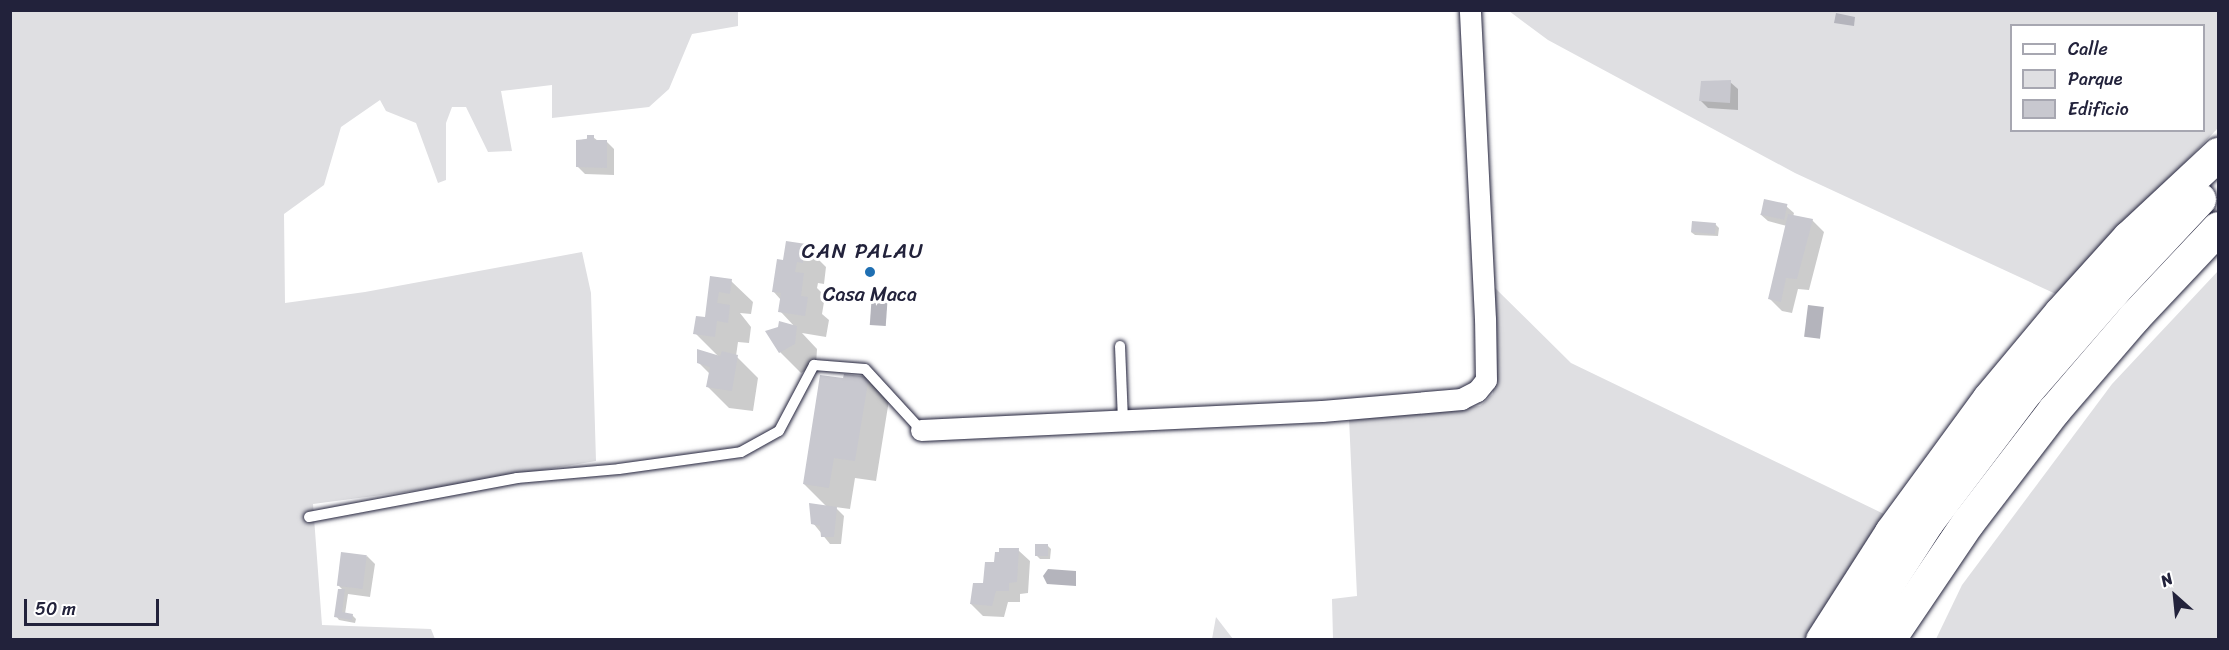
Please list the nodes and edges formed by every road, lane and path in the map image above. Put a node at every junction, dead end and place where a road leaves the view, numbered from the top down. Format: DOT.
graph roads {
  1 [pos="1470,10"];
  2 [pos="2218,154"];
  3 [pos="2218,178"];
  4 [pos="2218,228"];
  5 [pos="1120,346"];
  6 [pos="1124,421"];
  7 [pos="921,430"];
  8 [pos="309,517"];
  9 [pos="1891,636"];
  10 [pos="1822,639"];
  11 [pos="1851,639"];
  1 -- 6 [label="street"];
  2 -- 10 [label="highway"];
  3 -- 11 [label="highway"];
  4 -- 9 [label="highway"];
  5 -- 6 [label="lane"];
  6 -- 7 [label="street"];
  7 -- 8 [label="lane"];
}
